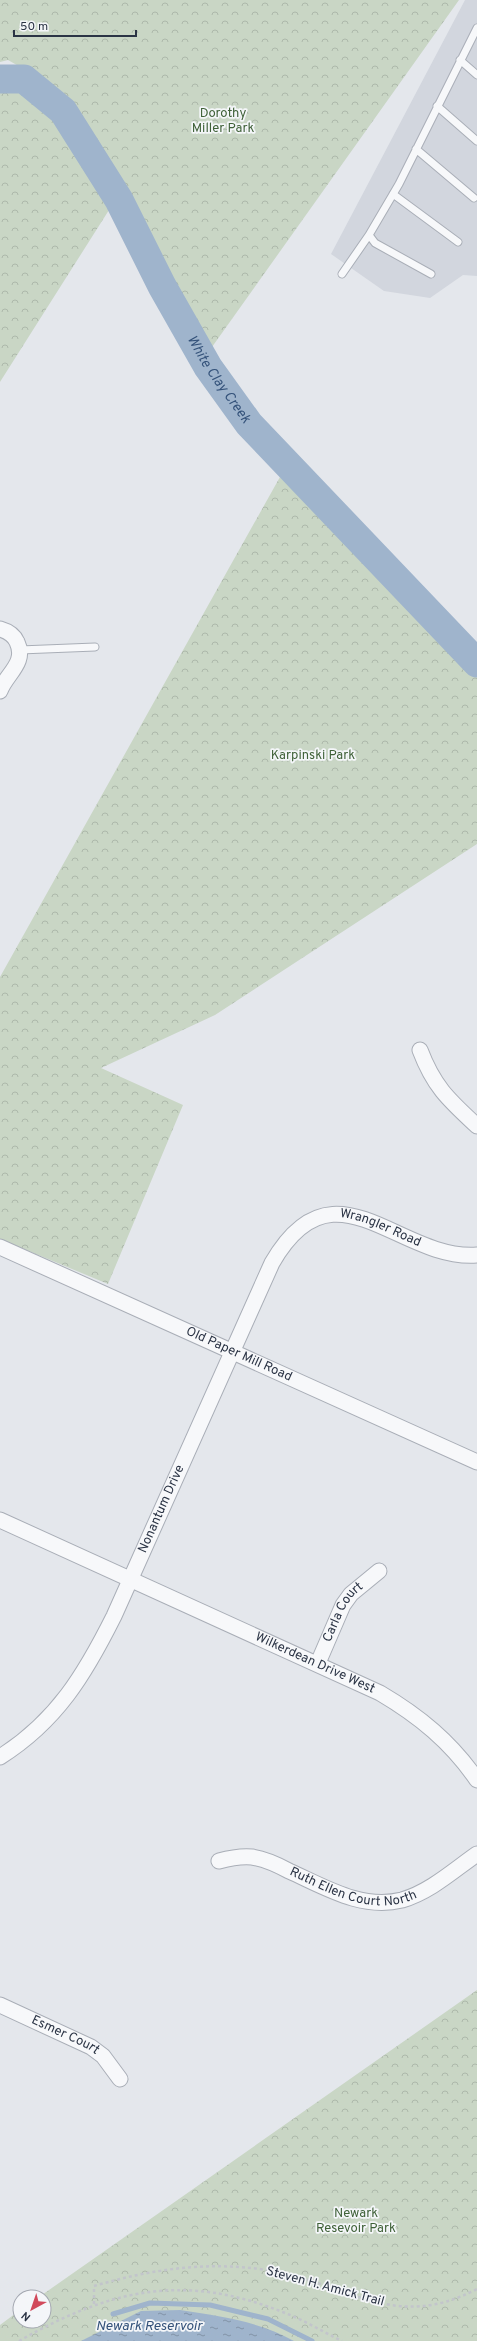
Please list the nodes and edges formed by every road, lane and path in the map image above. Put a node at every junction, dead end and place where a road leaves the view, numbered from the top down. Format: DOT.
graph roads {
  1 [pos="477,28"];
  2 [pos="460,60"];
  3 [pos="477,75"];
  4 [pos="437,106"];
  5 [pos="477,141"];
  6 [pos="416,149"];
  7 [pos="393,194"];
  8 [pos="474,198"];
  9 [pos="369,235"];
  10 [pos="458,242"];
  11 [pos="342,274"];
  12 [pos="431,274"];
  13 [pos="0,629"];
  14 [pos="95,647"];
  15 [pos="20,650"];
  16 [pos="0,691"];
  17 [pos="420,1050"];
  18 [pos="477,1126"];
  19 [pos="290,1237"];
  20 [pos="0,1247"];
  21 [pos="477,1255"];
  22 [pos="232,1352"];
  23 [pos="477,1462"];
  24 [pos="0,1520"];
  25 [pos="379,1571"];
  26 [pos="130,1579"];
  27 [pos="318,1663"];
  28 [pos="0,1757"];
  29 [pos="477,1780"];
  30 [pos="477,1854"];
  31 [pos="219,1861"];
  32 [pos="0,2005"];
  33 [pos="120,2079"];
  34 [pos="477,2289"];
  35 [pos="94,2304"];
  36 [pos="19,2341"];
  37 [pos="342,2341"];
  1 -- 2 [label="lane"];
  2 -- 3 [label="lane"];
  2 -- 4 [label="lane"];
  4 -- 5 [label="lane"];
  4 -- 6 [label="lane"];
  6 -- 7 [label="lane"];
  6 -- 8 [label="lane"];
  7 -- 9 [label="lane"];
  7 -- 10 [label="lane"];
  9 -- 11 [label="lane"];
  9 -- 12 [label="lane"];
  13 -- 15 [label="street"];
  14 -- 15 [label="lane"];
  15 -- 16 [label="street"];
  17 -- 18 [label="street"];
  19 -- 21 [label="street, Wrangler Road"];
  19 -- 22 [label="street, Nonantum Drive"];
  20 -- 22 [label="street, Old Paper Mill Road"];
  22 -- 23 [label="street, Old Paper Mill Road"];
  22 -- 26 [label="street, Nonantum Drive"];
  24 -- 26 [label="street, Wilkerdean Drive West"];
  25 -- 27 [label="street, Carla Court"];
  26 -- 27 [label="street, Wilkerdean Drive West"];
  26 -- 28 [label="street, Nonantum Drive"];
  27 -- 29 [label="street, Wilkerdean Drive West"];
  30 -- 31 [label="street, Ruth Ellen Court North"];
  32 -- 33 [label="street, Esmer Court"];
  34 -- 35 [label="path, Steven H. Amick Trail"];
  35 -- 36 [label="path"];
  35 -- 37 [label="path"];
}
